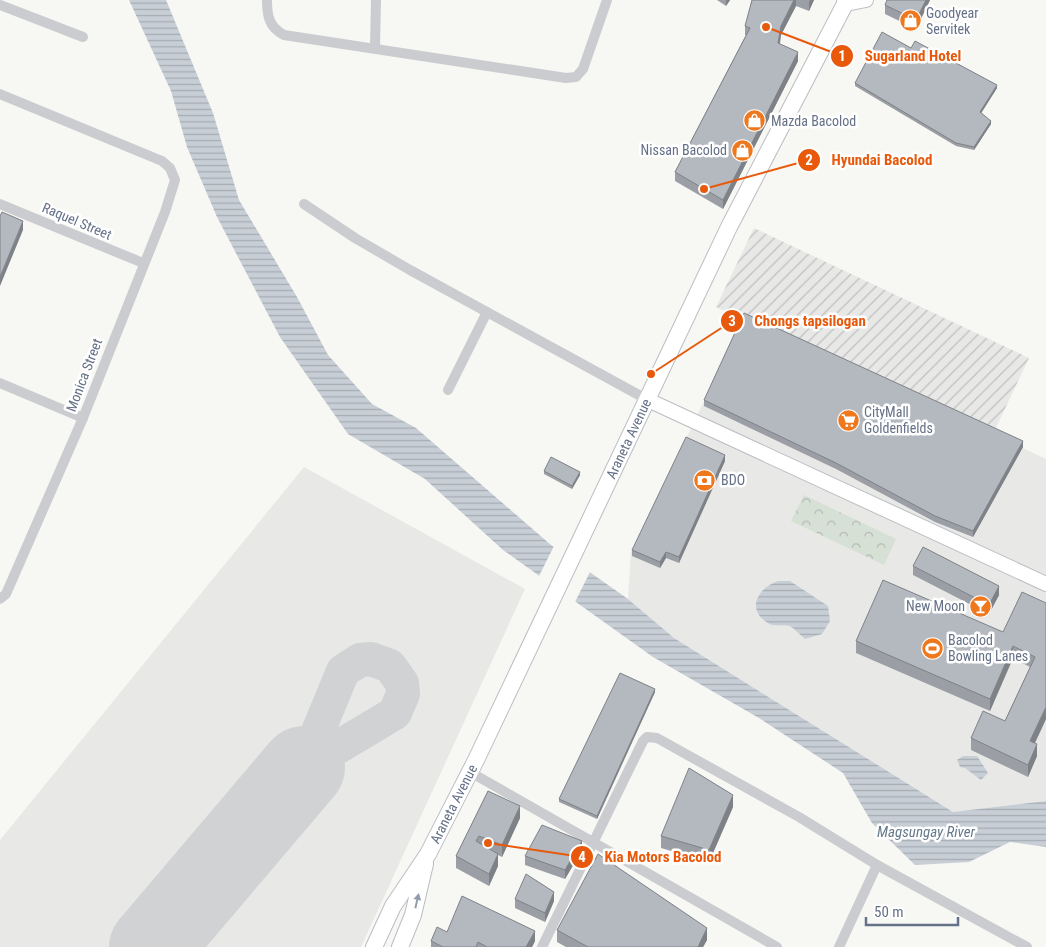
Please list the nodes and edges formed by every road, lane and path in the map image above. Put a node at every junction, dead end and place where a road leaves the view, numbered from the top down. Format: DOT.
graph roads {
  1 [pos="267,0"];
  2 [pos="376,0"];
  3 [pos="607,0"];
  4 [pos="866,0"];
  5 [pos="846,1"];
  6 [pos="0,5"];
  7 [pos="83,37"];
  8 [pos="375,47"];
  9 [pos="0,94"];
  10 [pos="0,204"];
  11 [pos="304,204"];
  12 [pos="143,263"];
  13 [pos="487,312"];
  14 [pos="0,383"];
  15 [pos="448,390"];
  16 [pos="648,400"];
  17 [pos="82,418"];
  18 [pos="1046,584"];
  19 [pos="1,598"];
  20 [pos="470,772"];
  21 [pos="592,843"];
  22 [pos="428,854"];
  23 [pos="877,865"];
  24 [pos="374,947"];
  25 [pos="400,947"];
  26 [pos="542,947"];
  27 [pos="777,947"];
  28 [pos="838,947"];
  29 [pos="1027,947"];
  1 -- 8 [label="street"];
  2 -- 8 [label="street"];
  3 -- 8 [label="street"];
  4 -- 5 [label="street"];
  5 -- 16 [label="main road, Araneta Avenue"];
  6 -- 7 [label="street"];
  9 -- 12 [label="street, Monica Street"];
  10 -- 12 [label="street, Raquel Street"];
  11 -- 13 [label="street"];
  12 -- 17 [label="street, Monica Street"];
  13 -- 15 [label="street"];
  13 -- 16 [label="street"];
  14 -- 17 [label="street"];
  16 -- 18 [label="street"];
  16 -- 20 [label="main road, Araneta Avenue"];
  17 -- 19 [label="street, Monica Street"];
  20 -- 21 [label="street"];
  20 -- 22 [label="main road, Araneta Avenue"];
  21 -- 23 [label="street"];
  21 -- 26 [label="street"];
  21 -- 27 [label="street"];
  22 -- 24 [label="main road, Araneta Avenue"];
  25 -- 22 [label="main road, Araneta Avenue, one-way"];
  23 -- 28 [label="street"];
  23 -- 29 [label="street"];
}
